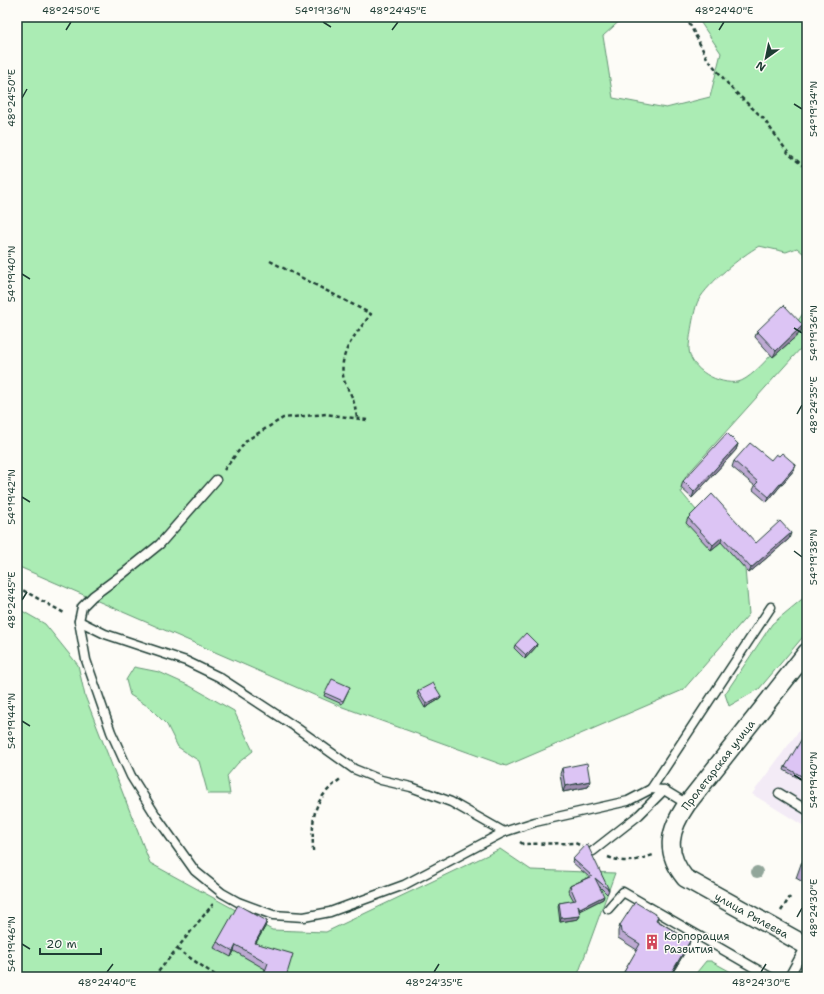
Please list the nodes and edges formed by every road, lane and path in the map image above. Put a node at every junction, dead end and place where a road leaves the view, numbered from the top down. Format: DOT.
graph roads {
  1 [pos="686,17"];
  2 [pos="807,169"];
  3 [pos="270,261"];
  4 [pos="357,418"];
  5 [pos="367,420"];
  6 [pos="216,480"];
  7 [pos="17,587"];
  8 [pos="771,607"];
  9 [pos="78,621"];
  10 [pos="807,652"];
  11 [pos="354,769"];
  12 [pos="651,789"];
  13 [pos="664,790"];
  14 [pos="778,793"];
  15 [pos="687,804"];
  16 [pos="807,810"];
  17 [pos="504,832"];
  18 [pos="313,851"];
  19 [pos="593,851"];
  20 [pos="696,885"];
  21 [pos="222,893"];
  22 [pos="608,909"];
  23 [pos="807,946"];
  24 [pos="177,949"];
  25 [pos="154,977"];
  26 [pos="218,977"];
  27 [pos="770,977"];
  28 [pos="788,977"];
  1 -- 2 [label="path"];
  3 -- 4 [label="path"];
  4 -- 5 [label="path"];
  4 -- 6 [label="path"];
  6 -- 9 [label="lane"];
  7 -- 9 [label="path"];
  8 -- 12 [label="lane"];
  9 -- 11 [label="lane"];
  9 -- 21 [label="lane"];
  10 -- 15 [label="street, Пролетарская улица"];
  11 -- 17 [label="lane"];
  11 -- 18 [label="path"];
  12 -- 13 [label="lane"];
  12 -- 17 [label="lane"];
  13 -- 15 [label="lane"];
  13 -- 19 [label="lane"];
  14 -- 16 [label="lane"];
  15 -- 20 [label="street, Пролетарская улица"];
  17 -- 21 [label="lane"];
  20 -- 23 [label="street, улица Рылеева"];
  21 -- 24 [label="path"];
  22 -- 27 [label="lane"];
  23 -- 28 [label="lane"];
  24 -- 25 [label="path"];
  24 -- 26 [label="path"];
}
